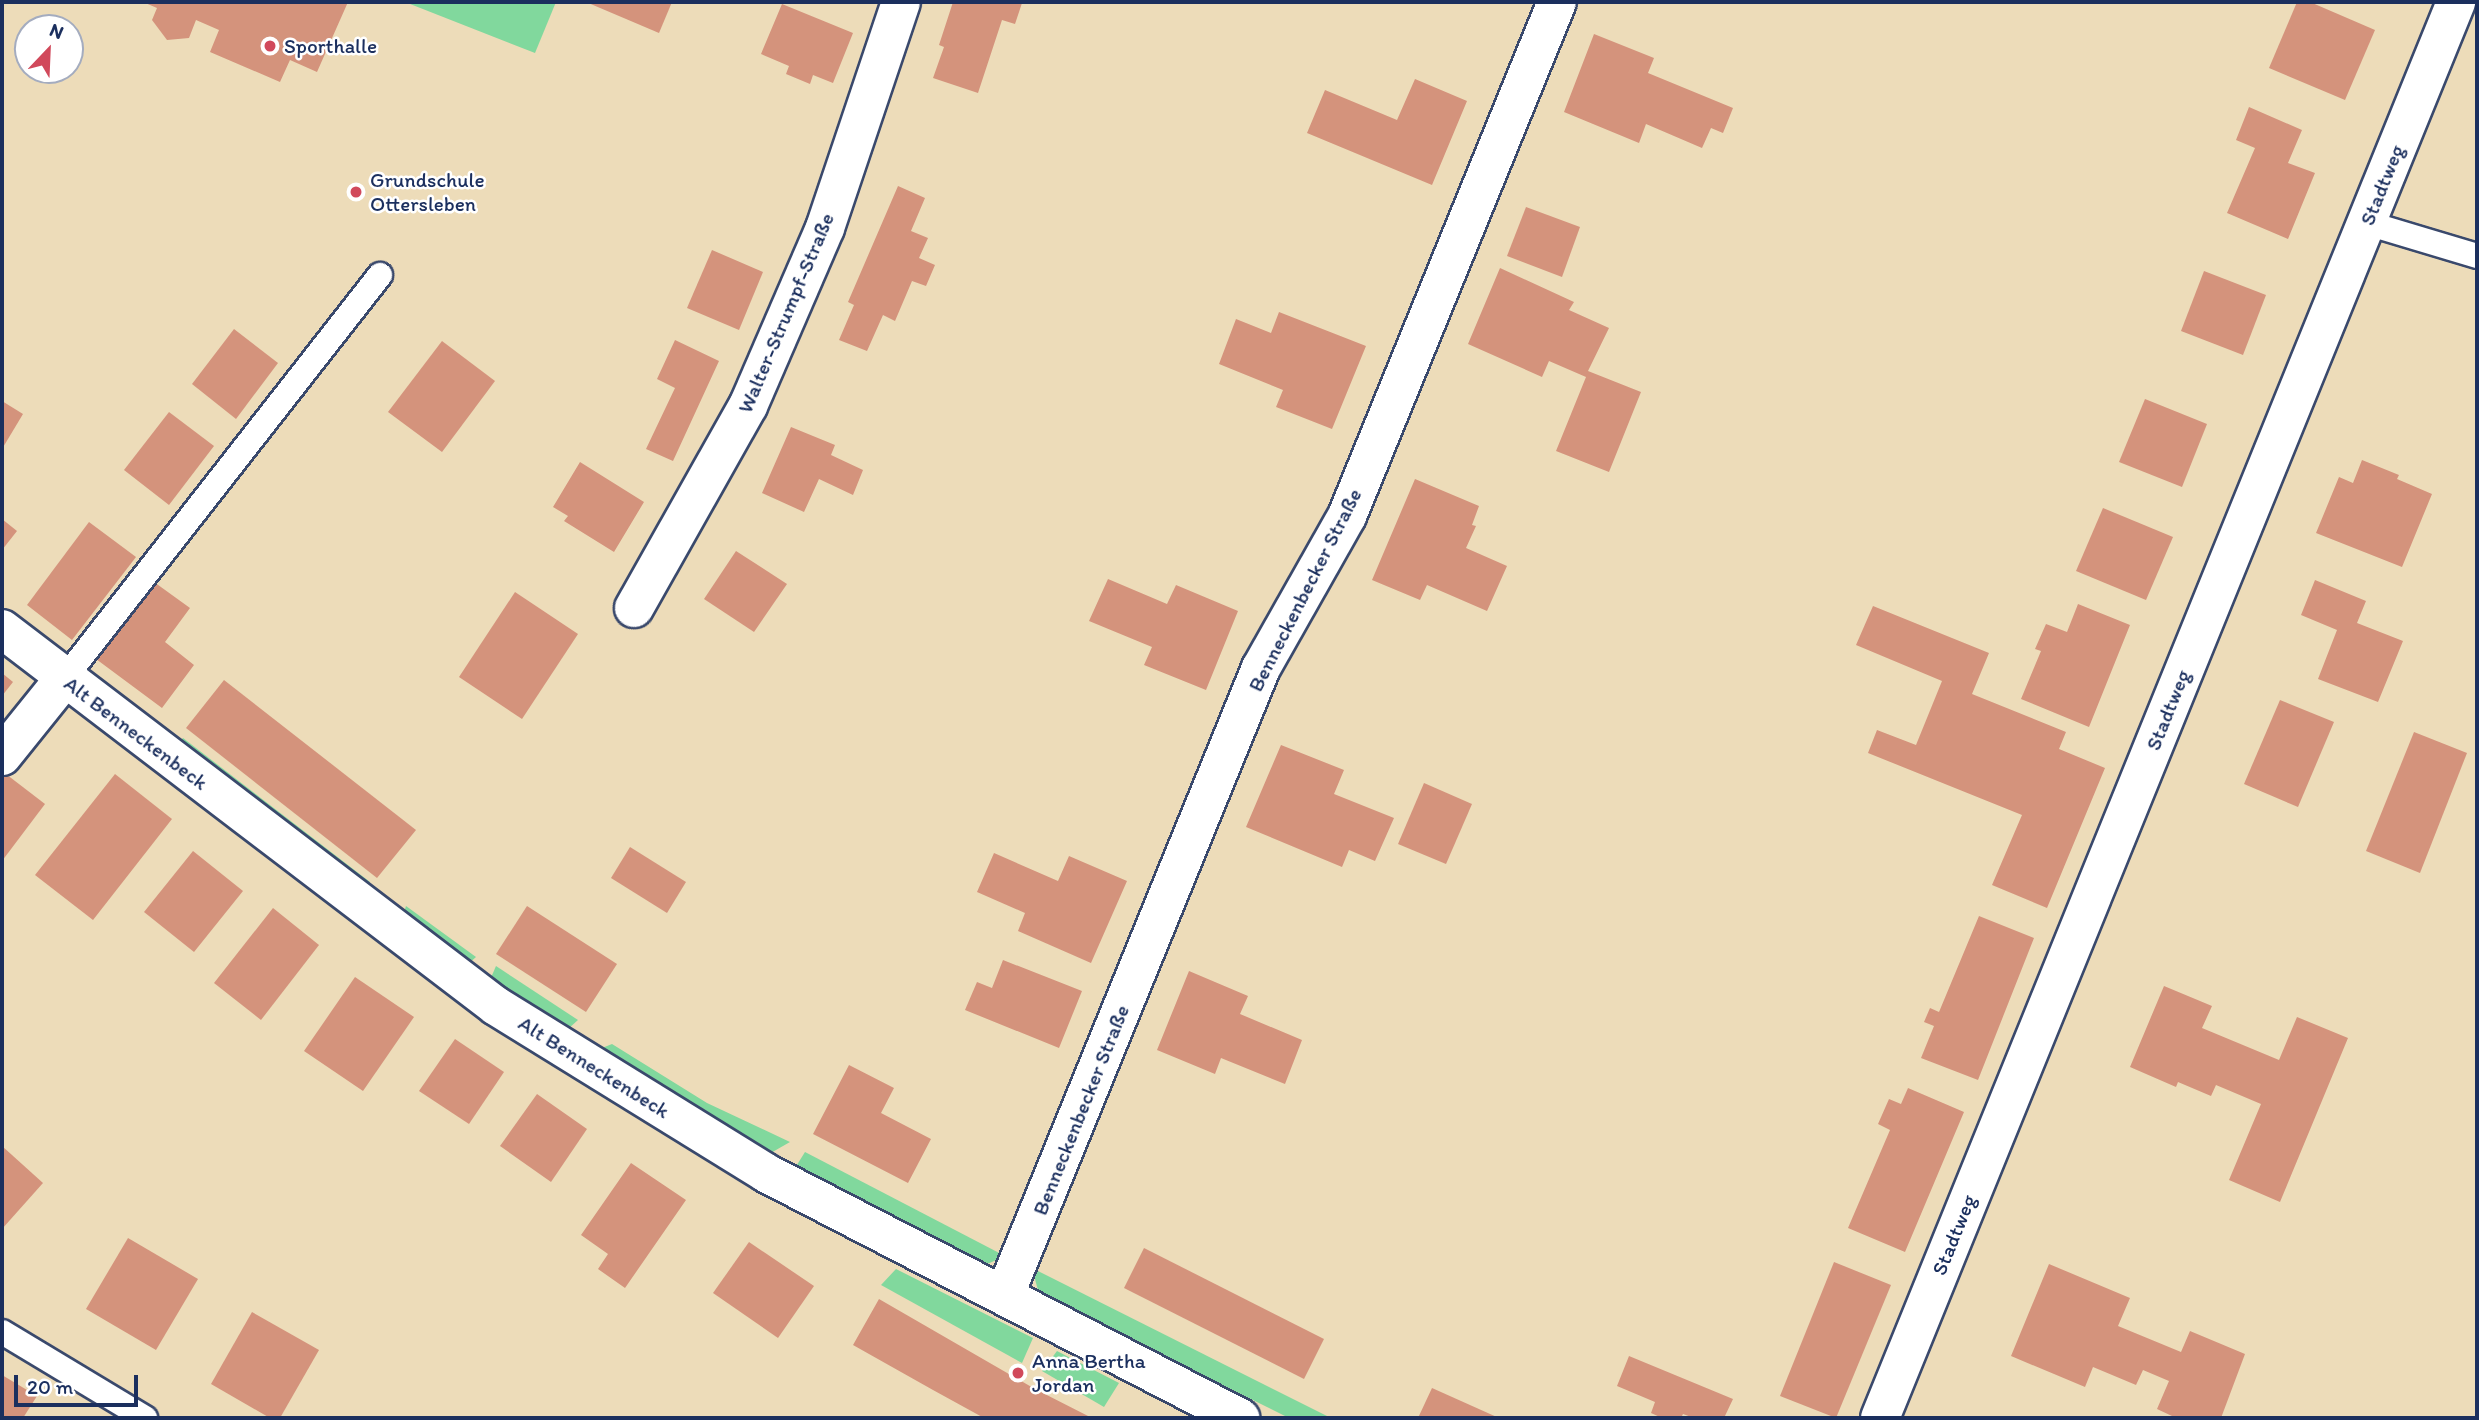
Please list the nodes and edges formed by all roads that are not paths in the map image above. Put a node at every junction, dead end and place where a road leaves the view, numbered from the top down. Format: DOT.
graph roads {
  1 [pos="1557,2"];
  2 [pos="2456,2"];
  3 [pos="889,5"];
  4 [pos="2367,223"];
  5 [pos="2477,256"];
  6 [pos="380,275"];
  7 [pos="634,608"];
  8 [pos="2,629"];
  9 [pos="64,679"];
  10 [pos="2,756"];
  11 [pos="1005,1294"];
  12 [pos="2,1332"];
  13 [pos="1190,1407"];
  14 [pos="145,1418"];
  15 [pos="1240,1418"];
  16 [pos="1880,1418"];
  1 -- 11 [label="street, Benneckenbecker Straße"];
  2 -- 4 [label="street, Stadtweg"];
  3 -- 7 [label="street, Walter-Strumpf-Straße"];
  4 -- 5 [label="lane"];
  4 -- 16 [label="street, Stadtweg"];
  6 -- 9 [label="lane"];
  8 -- 9 [label="street, Alt Benneckenbeck"];
  9 -- 10 [label="street"];
  9 -- 11 [label="street, Alt Benneckenbeck"];
  11 -- 13 [label="street, Alt Benneckenbeck"];
  12 -- 14 [label="lane"];
  13 -- 15 [label="street, Alt Benneckenbeck"];
}
